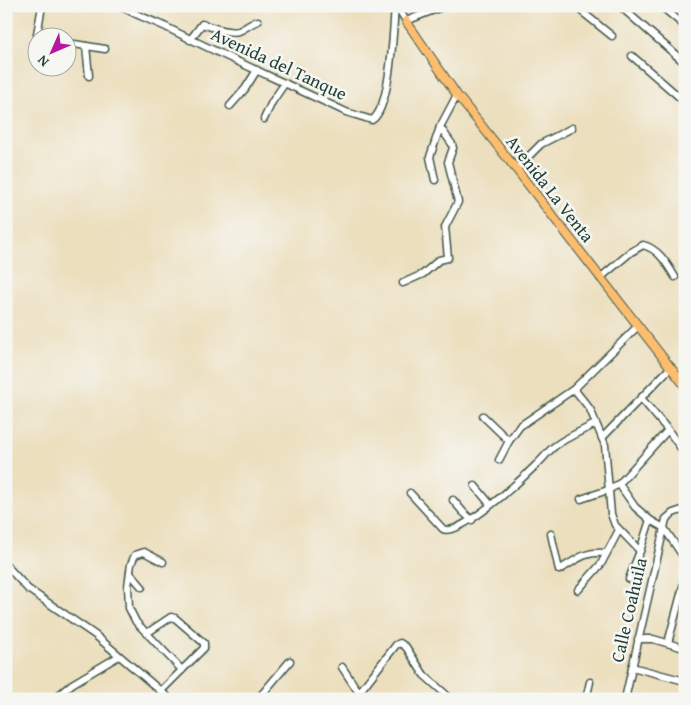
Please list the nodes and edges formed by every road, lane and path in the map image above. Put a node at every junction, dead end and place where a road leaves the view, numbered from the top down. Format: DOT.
graph roads {
  1 [pos="42,6"];
  2 [pos="121,6"];
  3 [pos="396,6"];
  4 [pos="444,6"];
  5 [pos="575,6"];
  6 [pos="620,6"];
  7 [pos="662,6"];
  8 [pos="258,21"];
  9 [pos="406,21"];
  10 [pos="684,24"];
  11 [pos="38,28"];
  12 [pos="612,36"];
  13 [pos="190,40"];
  14 [pos="78,45"];
  15 [pos="86,46"];
  16 [pos="105,49"];
  17 [pos="632,56"];
  18 [pos="685,64"];
  19 [pos="257,70"];
  20 [pos="89,76"];
  21 [pos="285,83"];
  22 [pos="457,95"];
  23 [pos="685,102"];
  24 [pos="230,106"];
  25 [pos="264,119"];
  26 [pos="440,127"];
  27 [pos="572,128"];
  28 [pos="516,169"];
  29 [pos="435,180"];
  30 [pos="675,277"];
  31 [pos="600,278"];
  32 [pos="403,283"];
  33 [pos="638,326"];
  34 [pos="671,367"];
  35 [pos="685,386"];
  36 [pos="574,390"];
  37 [pos="641,398"];
  38 [pos="484,416"];
  39 [pos="595,424"];
  40 [pos="668,430"];
  41 [pos="602,438"];
  42 [pos="509,441"];
  43 [pos="685,454"];
  44 [pos="499,460"];
  45 [pos="619,484"];
  46 [pos="475,486"];
  47 [pos="608,490"];
  48 [pos="410,493"];
  49 [pos="581,499"];
  50 [pos="453,500"];
  51 [pos="490,504"];
  52 [pos="685,509"];
  53 [pos="472,520"];
  54 [pos="650,520"];
  55 [pos="664,528"];
  56 [pos="619,530"];
  57 [pos="550,534"];
  58 [pos="640,551"];
  59 [pos="606,552"];
  60 [pos="685,559"];
  61 [pos="164,562"];
  62 [pos="6,565"];
  63 [pos="130,574"];
  64 [pos="629,579"];
  65 [pos="685,579"];
  66 [pos="128,586"];
  67 [pos="578,590"];
  68 [pos="147,633"];
  69 [pos="638,639"];
  70 [pos="668,642"];
  71 [pos="684,648"];
  72 [pos="119,656"];
  73 [pos="290,661"];
  74 [pos="342,667"];
  75 [pos="632,667"];
  76 [pos="182,670"];
  77 [pos="685,681"];
  78 [pos="590,682"];
  79 [pos="161,691"];
  80 [pos="361,696"];
  81 [pos="627,698"];
  82 [pos="54,699"];
  83 [pos="170,699"];
  84 [pos="258,699"];
  85 [pos="354,699"];
  86 [pos="451,699"];
  87 [pos="586,699"];
  1 -- 11 [label="street"];
  2 -- 13 [label="street, Avenida del Tanque"];
  3 -- 9 [label="street, Avenida La Venta"];
  3 -- 21 [label="street, Avenida del Tanque"];
  4 -- 9 [label="street"];
  5 -- 12 [label="street"];
  6 -- 18 [label="street"];
  7 -- 10 [label="street"];
  8 -- 13 [label="street"];
  9 -- 22 [label="main road, Avenida La Venta"];
  13 -- 19 [label="street, Avenida del Tanque"];
  14 -- 15 [label="street"];
  15 -- 16 [label="street"];
  15 -- 20 [label="street"];
  17 -- 23 [label="street"];
  19 -- 21 [label="street, Avenida del Tanque"];
  19 -- 24 [label="street"];
  21 -- 25 [label="street"];
  22 -- 26 [label="street"];
  22 -- 28 [label="main road, Avenida La Venta"];
  26 -- 29 [label="street"];
  26 -- 32 [label="street"];
  27 -- 28 [label="street"];
  28 -- 31 [label="main road, Avenida La Venta"];
  30 -- 31 [label="street"];
  31 -- 33 [label="main road, Avenida La Venta"];
  33 -- 34 [label="main road, Avenida La Venta"];
  33 -- 36 [label="street"];
  34 -- 35 [label="main road, Avenida La Venta"];
  34 -- 37 [label="street"];
  36 -- 39 [label="street"];
  36 -- 42 [label="street"];
  37 -- 40 [label="street"];
  37 -- 41 [label="street"];
  38 -- 42 [label="street"];
  39 -- 41 [label="street"];
  39 -- 51 [label="street"];
  40 -- 43 [label="street"];
  40 -- 45 [label="street"];
  41 -- 47 [label="street"];
  42 -- 44 [label="street"];
  45 -- 47 [label="street"];
  45 -- 54 [label="street"];
  46 -- 51 [label="street"];
  47 -- 49 [label="street"];
  47 -- 56 [label="street"];
  48 -- 53 [label="street"];
  50 -- 53 [label="street"];
  51 -- 53 [label="street"];
  52 -- 55 [label="street"];
  54 -- 55 [label="street"];
  54 -- 58 [label="street"];
  55 -- 60 [label="street"];
  55 -- 69 [label="street, Calle Coahuila"];
  56 -- 58 [label="street"];
  56 -- 59 [label="street"];
  57 -- 59 [label="street"];
  58 -- 64 [label="street"];
  59 -- 67 [label="street"];
  61 -- 63 [label="street"];
  62 -- 72 [label="street"];
  63 -- 66 [label="street"];
  63 -- 66 [label="street"];
  65 -- 70 [label="street"];
  66 -- 68 [label="street"];
  68 -- 76 [label="street"];
  68 -- 76 [label="street"];
  69 -- 70 [label="street"];
  69 -- 75 [label="street, Calle Coahuila"];
  70 -- 71 [label="street"];
  72 -- 79 [label="street"];
  72 -- 82 [label="street"];
  73 -- 84 [label="street"];
  74 -- 80 [label="street"];
  75 -- 77 [label="street"];
  75 -- 81 [label="street, Calle Coahuila"];
  76 -- 79 [label="street"];
  78 -- 87 [label="street"];
  79 -- 83 [label="street"];
  80 -- 85 [label="street"];
  80 -- 86 [label="street"];
}
